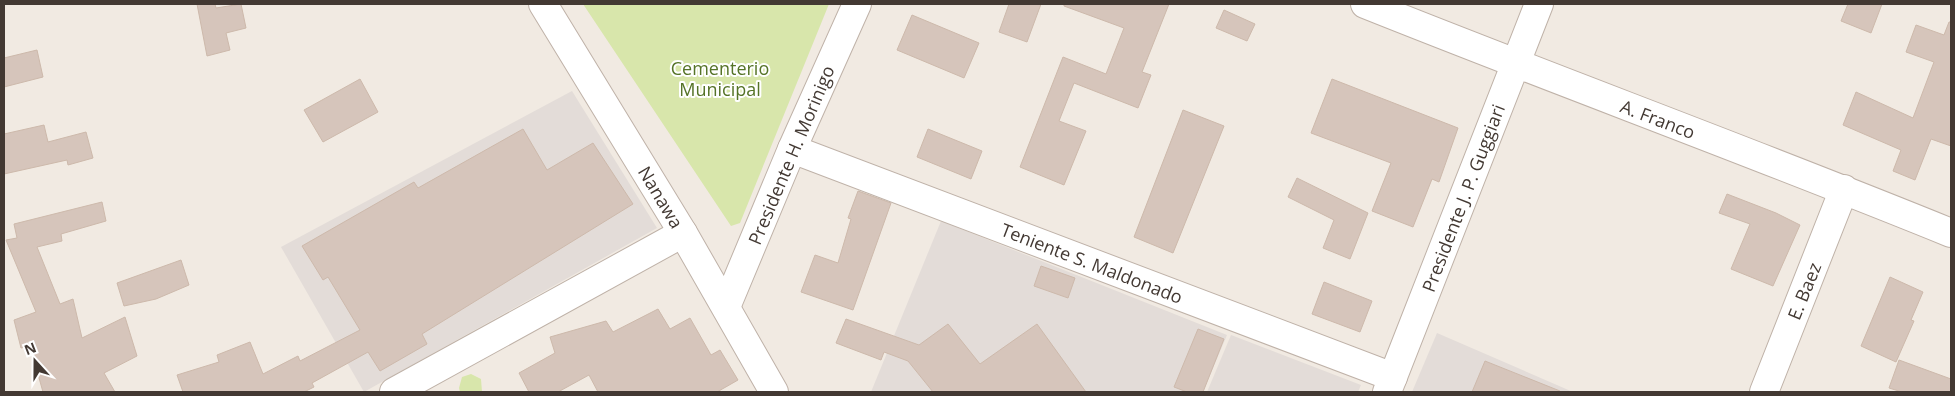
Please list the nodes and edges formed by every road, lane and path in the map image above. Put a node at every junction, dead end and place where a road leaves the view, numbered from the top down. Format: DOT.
graph roads {
  1 [pos="543,4"];
  2 [pos="857,4"];
  3 [pos="1366,4"];
  4 [pos="1539,4"];
  5 [pos="1515,64"];
  6 [pos="792,149"];
  7 [pos="1844,189"];
  8 [pos="683,233"];
  9 [pos="1951,233"];
  10 [pos="726,307"];
  11 [pos="1390,384"];
  12 [pos="394,392"];
  13 [pos="774,392"];
  14 [pos="1764,392"];
  1 -- 8 [label="street, Nanawa"];
  2 -- 6 [label="street, Presidente H. Morinigo"];
  3 -- 5 [label="street, A. Franco"];
  4 -- 5 [label="street, Presidente J. P. Guggiari"];
  5 -- 7 [label="street, A. Franco"];
  5 -- 11 [label="street, Presidente J. P. Guggiari"];
  6 -- 10 [label="street, Presidente H. Morinigo"];
  6 -- 11 [label="street, Teniente S. Maldonado"];
  7 -- 9 [label="street, A. Franco"];
  7 -- 14 [label="street, E. Baez"];
  8 -- 10 [label="street, Nanawa"];
  8 -- 12 [label="street"];
  10 -- 13 [label="street, Nanawa"];
}
